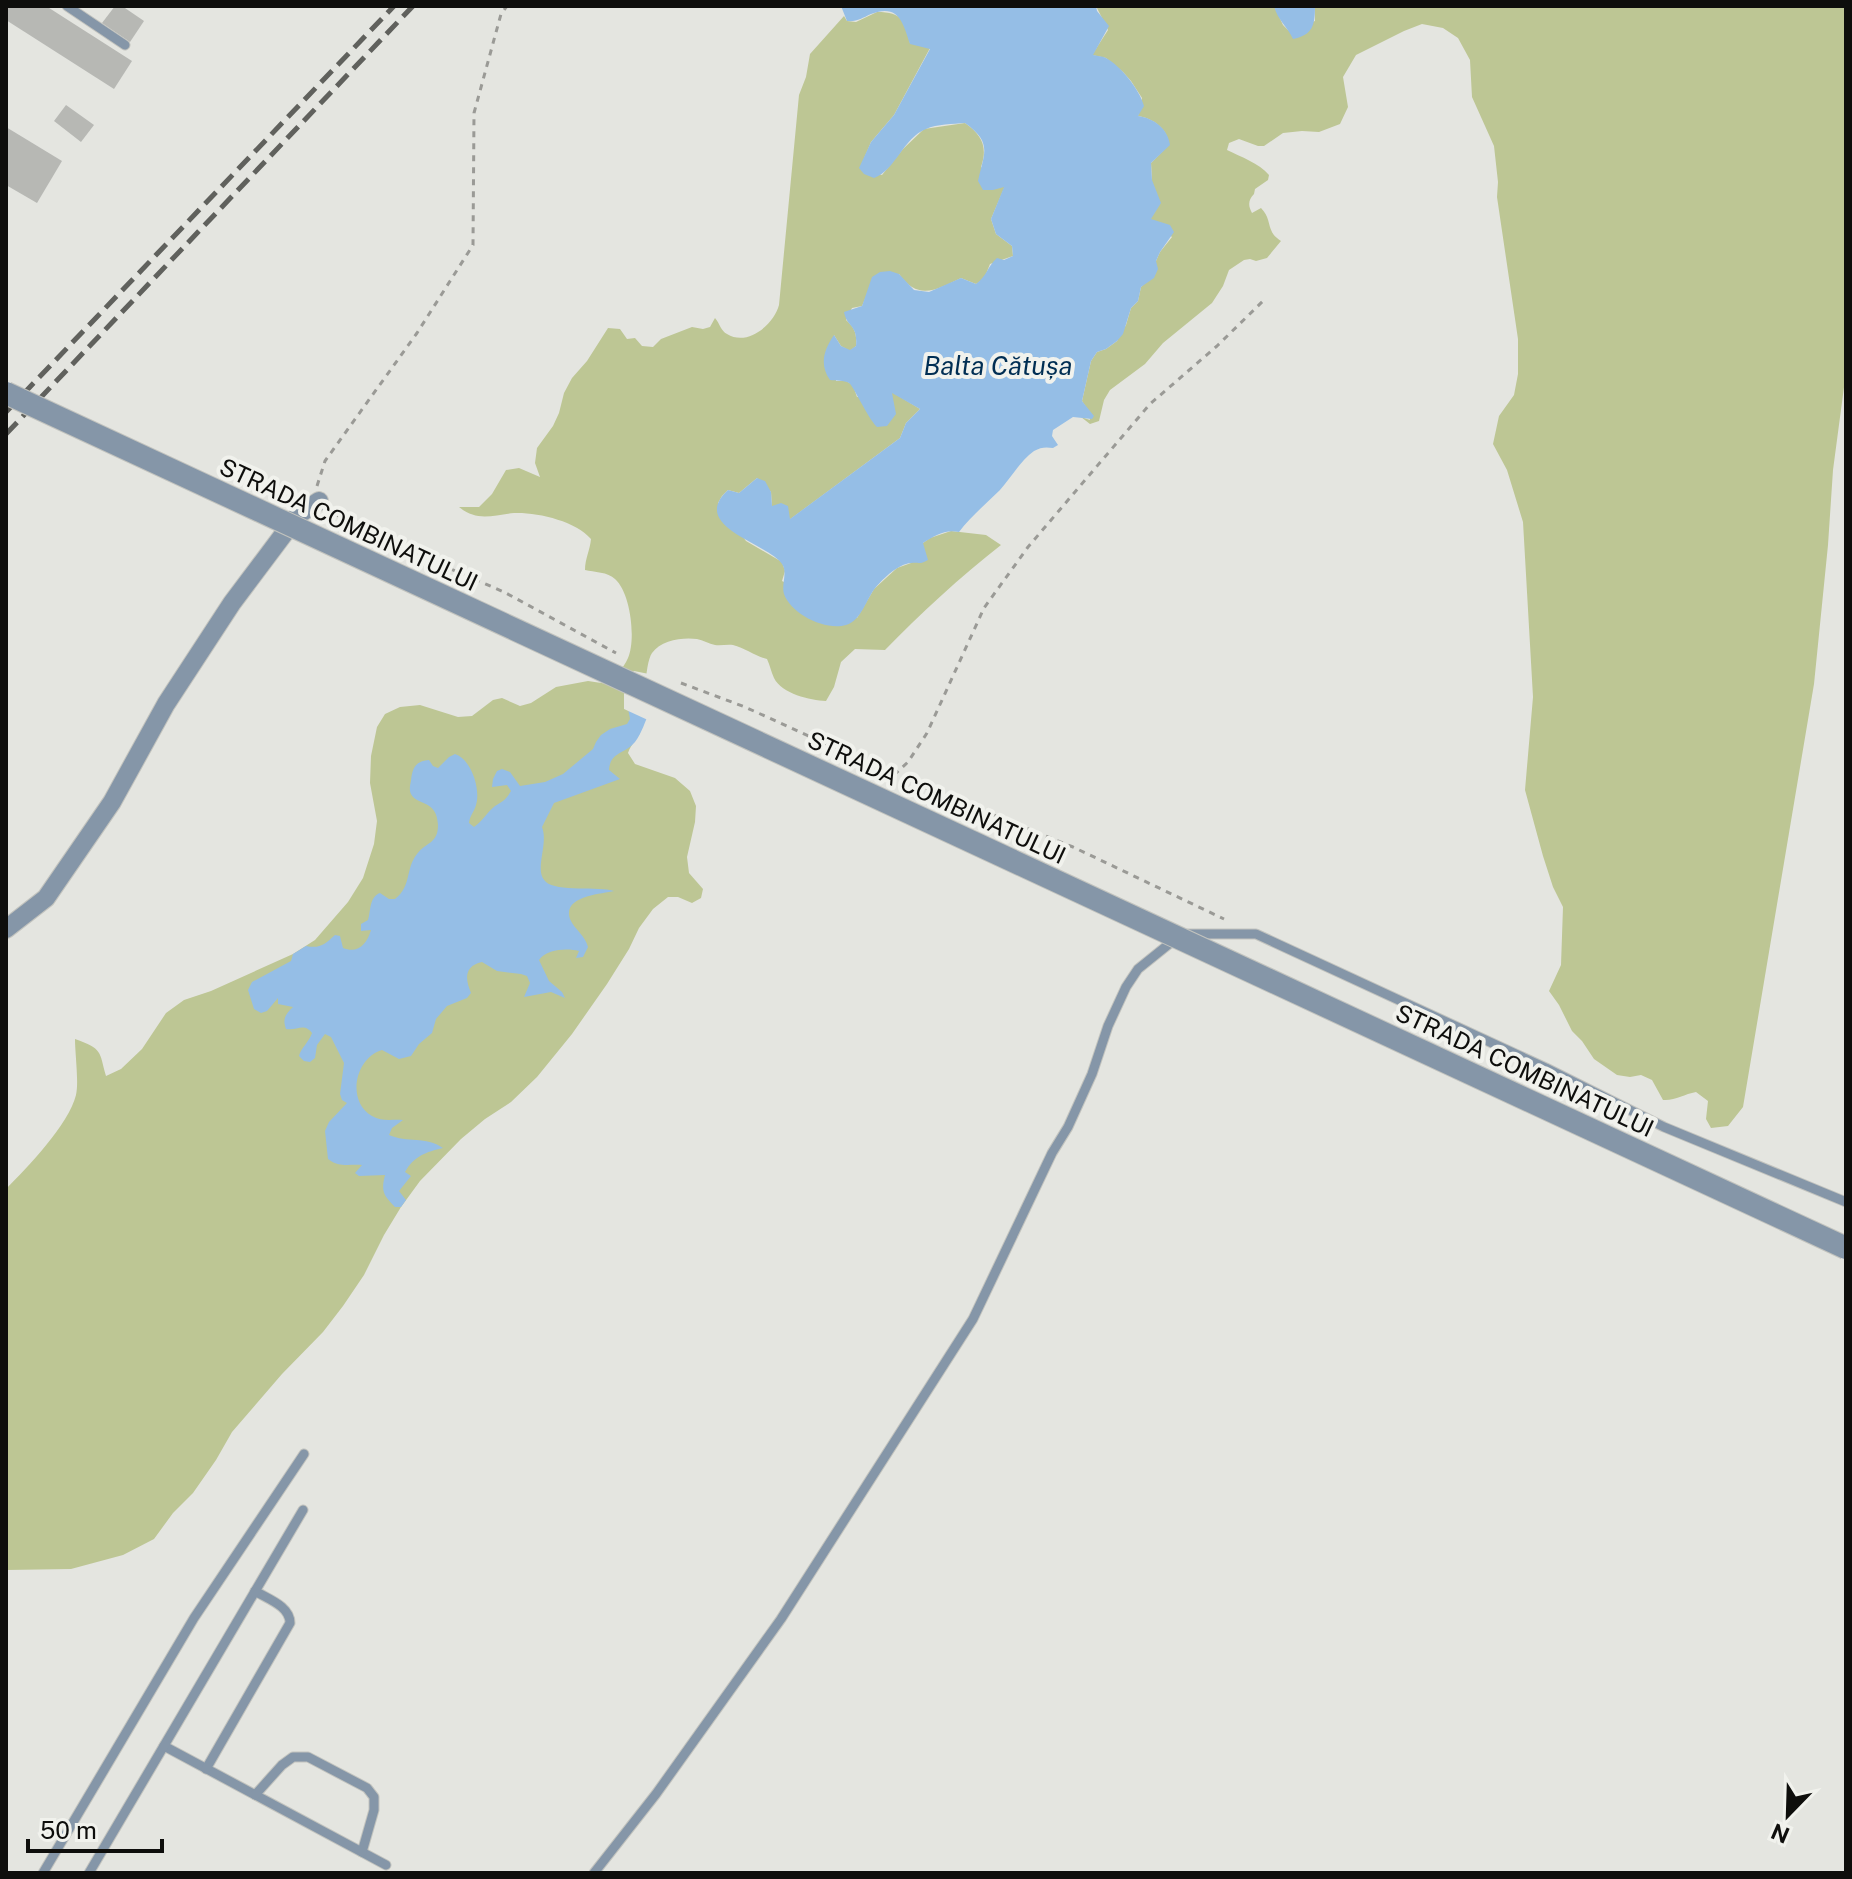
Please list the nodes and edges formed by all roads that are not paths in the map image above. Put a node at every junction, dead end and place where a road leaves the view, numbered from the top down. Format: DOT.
graph roads {
  1 [pos="67,6"];
  2 [pos="125,45"];
  3 [pos="6,393"];
  4 [pos="319,501"];
  5 [pos="6,929"];
  6 [pos="1846,1202"];
  7 [pos="1846,1248"];
  8 [pos="304,1454"];
  9 [pos="303,1510"];
  10 [pos="255,1591"];
  11 [pos="164,1746"];
  12 [pos="206,1769"];
  13 [pos="255,1795"];
  14 [pos="362,1852"];
  15 [pos="386,1865"];
  16 [pos="43,1873"];
  17 [pos="89,1873"];
  18 [pos="594,1873"];
  1 -- 2 [label="lane"];
  3 -- 7 [label="street, STRADA COMBINATULUI, bridge"];
  4 -- 5 [label="street"];
  6 -- 18 [label="lane"];
  8 -- 16 [label="lane"];
  9 -- 10 [label="lane"];
  10 -- 11 [label="lane"];
  10 -- 12 [label="lane"];
  11 -- 12 [label="lane"];
  11 -- 17 [label="lane"];
  12 -- 13 [label="lane"];
  13 -- 14 [label="lane"];
  13 -- 14 [label="lane"];
  14 -- 15 [label="lane"];
}
